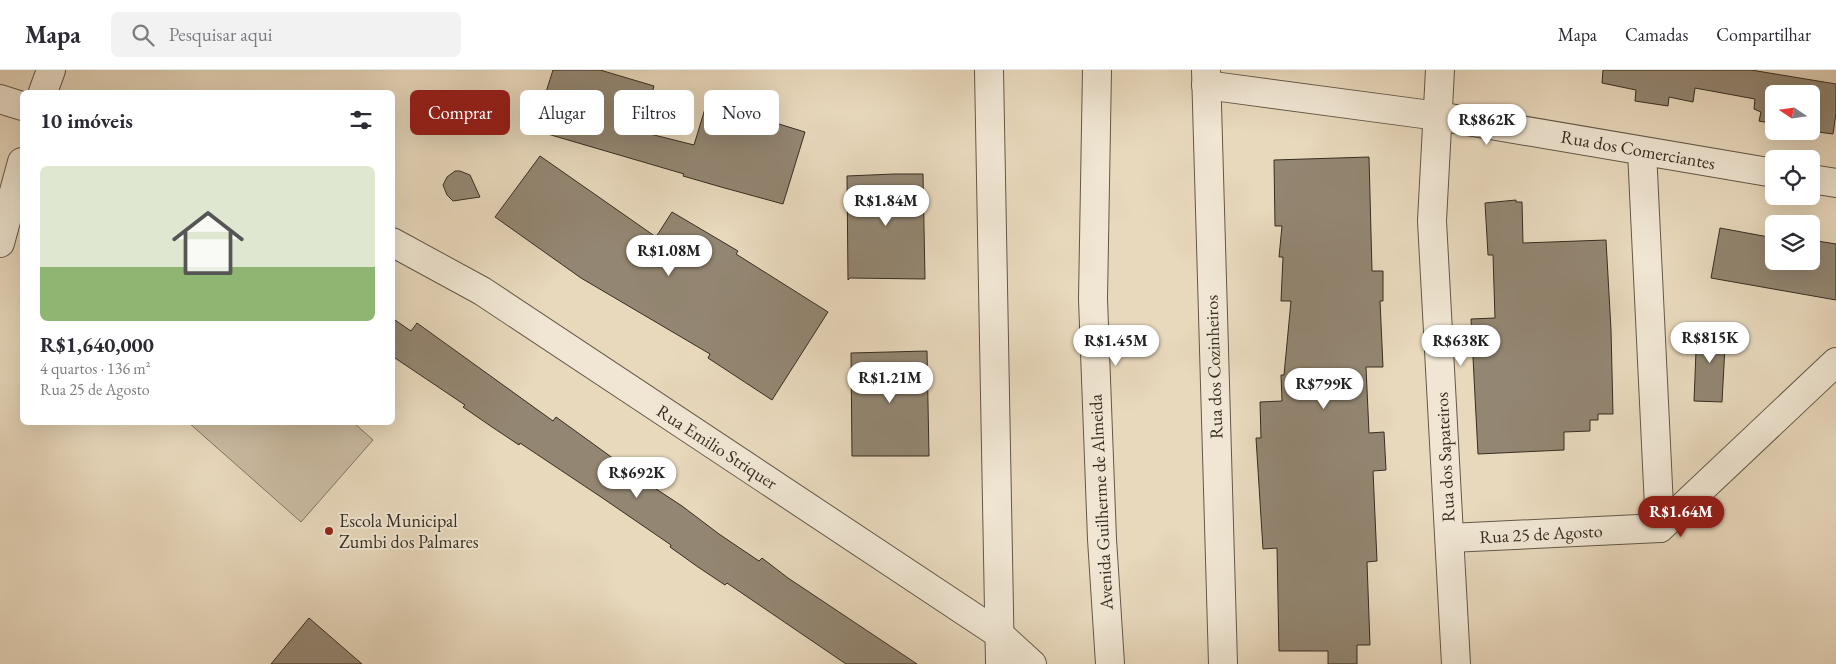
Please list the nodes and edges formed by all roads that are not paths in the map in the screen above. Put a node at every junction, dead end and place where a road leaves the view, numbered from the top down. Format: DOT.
graph roads {
  1 [pos="51,70"];
  2 [pos="988,70"];
  3 [pos="1096,70"];
  4 [pos="1440,70"];
  5 [pos="1206,78"];
  6 [pos="44,90"];
  7 [pos="0,99"];
  8 [pos="20,105"];
  9 [pos="1438,116"];
  10 [pos="1642,151"];
  11 [pos="20,169"];
  12 [pos="1765,172"];
  13 [pos="1820,181"];
  14 [pos="1836,184"];
  15 [pos="0,243"];
  16 [pos="395,244"];
  17 [pos="1836,362"];
  18 [pos="1660,528"];
  19 [pos="1450,538"];
  20 [pos="999,634"];
  21 [pos="1000,664"];
  22 [pos="1032,664"];
  23 [pos="1110,664"];
  24 [pos="1222,664"];
  25 [pos="1456,664"];
  1 -- 6 [label="street"];
  2 -- 20 [label="street"];
  3 -- 23 [label="street, Avenida Guilherme de Almeida"];
  4 -- 9 [label="street, Rua dos Sapateiros"];
  5 -- 9 [label="street, Rua dos Comerciantes"];
  5 -- 24 [label="street, Rua dos Cozinheiros"];
  7 -- 8 [label="street"];
  9 -- 10 [label="street, Rua dos Comerciantes"];
  9 -- 19 [label="street, Rua dos Sapateiros"];
  10 -- 12 [label="street, Rua dos Comerciantes"];
  10 -- 18 [label="street"];
  11 -- 15 [label="street"];
  13 -- 14 [label="street"];
  16 -- 20 [label="street, Rua Emilio Striquer"];
  17 -- 18 [label="street"];
  18 -- 19 [label="street, Rua 25 de Agosto"];
  19 -- 25 [label="street, Rua dos Sapateiros"];
  20 -- 21 [label="street"];
  20 -- 22 [label="street, Rua Emilio Striquer"];
}
